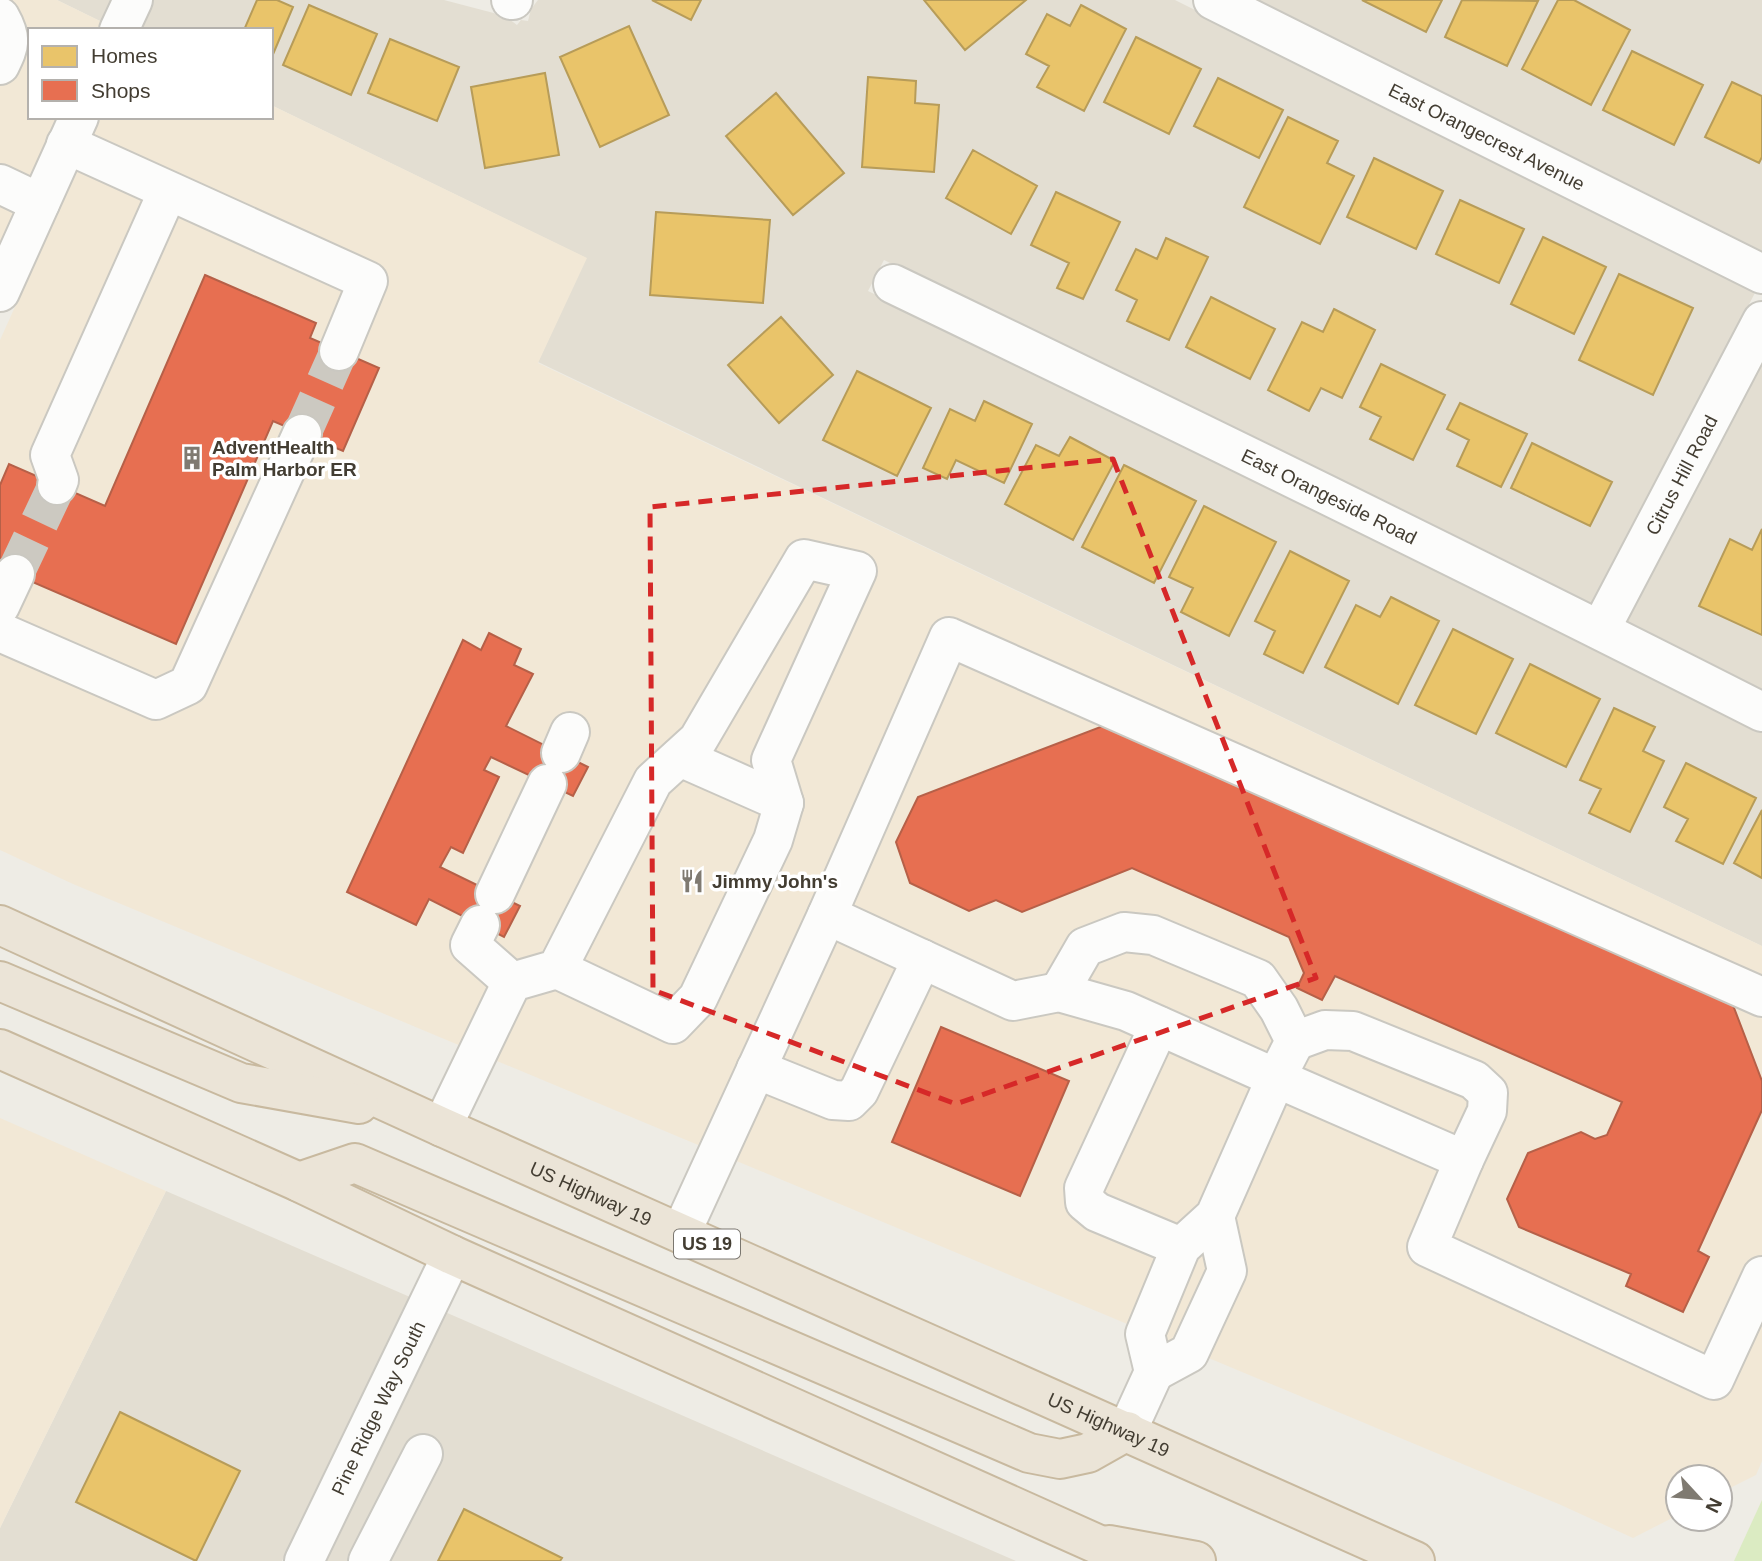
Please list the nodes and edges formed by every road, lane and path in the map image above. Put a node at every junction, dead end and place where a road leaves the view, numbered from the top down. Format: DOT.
graph roads {
  1 [pos="133,0"];
  2 [pos="1213,0"];
  3 [pos="0,18"];
  4 [pos="120,28"];
  5 [pos="0,65"];
  6 [pos="73,131"];
  7 [pos="0,184"];
  8 [pos="168,191"];
  9 [pos="40,203"];
  10 [pos="1762,274"];
  11 [pos="893,284"];
  12 [pos="0,292"];
  13 [pos="1762,321"];
  14 [pos="339,351"];
  15 [pos="302,433"];
  16 [pos="57,485"];
  17 [pos="1600,630"];
  18 [pos="0,632"];
  19 [pos="1762,712"];
  20 [pos="559,756"];
  21 [pos="680,757"];
  22 [pos="784,803"];
  23 [pos="827,915"];
  24 [pos="0,925"];
  25 [pos="922,959"];
  26 [pos="557,969"];
  27 [pos="0,981"];
  28 [pos="512,982"];
  29 [pos="1059,992"];
  30 [pos="1762,997"];
  31 [pos="1159,1026"];
  32 [pos="1295,1041"];
  33 [pos="0,1049"];
  34 [pos="756,1069"];
  35 [pos="1276,1078"];
  36 [pos="429,1121"];
  37 [pos="1464,1160"];
  38 [pos="299,1182"];
  39 [pos="1215,1216"];
  40 [pos="681,1233"];
  41 [pos="1181,1247"];
  42 [pos="452,1255"];
  43 [pos="1762,1276"];
  44 [pos="1154,1372"];
  45 [pos="1127,1431"];
  46 [pos="423,1454"];
  47 [pos="1093,1542"];
  48 [pos="304,1561"];
  49 [pos="368,1561"];
  50 [pos="1135,1561"];
  51 [pos="1196,1561"];
  52 [pos="1415,1561"];
  1 -- 4 [label="street"];
  2 -- 10 [label="street, East Orangecrest Avenue"];
  3 -- 5 [label="street"];
  6 -- 8 [label="street"];
  6 -- 9 [label="street"];
  7 -- 9 [label="street"];
  8 -- 14 [label="street"];
  8 -- 16 [label="street"];
  9 -- 12 [label="street"];
  11 -- 17 [label="street, East Orangeside Road"];
  13 -- 17 [label="street, Citrus Hill Road"];
  15 -- 18 [label="street"];
  17 -- 19 [label="street, East Orangeside Road"];
  20 -- 28 [label="street"];
  21 -- 22 [label="street"];
  21 -- 22 [label="street"];
  21 -- 26 [label="street"];
  22 -- 26 [label="street"];
  23 -- 25 [label="street"];
  23 -- 30 [label="street"];
  23 -- 34 [label="street"];
  24 -- 36 [label="highway, US Highway 19 / US 19"];
  25 -- 29 [label="street"];
  25 -- 34 [label="street"];
  26 -- 28 [label="street"];
  27 -- 36 [label="highway"];
  28 -- 36 [label="street"];
  29 -- 31 [label="street"];
  29 -- 32 [label="street"];
  31 -- 35 [label="street"];
  31 -- 41 [label="street"];
  32 -- 35 [label="street"];
  32 -- 37 [label="street"];
  33 -- 38 [label="highway"];
  34 -- 40 [label="street"];
  35 -- 37 [label="street"];
  35 -- 39 [label="street"];
  36 -- 40 [label="highway, US Highway 19 / US 19"];
  37 -- 43 [label="street"];
  38 -- 42 [label="highway"];
  38 -- 45 [label="highway"];
  39 -- 41 [label="street"];
  39 -- 44 [label="street"];
  40 -- 45 [label="highway, US Highway 19 / US 19"];
  41 -- 44 [label="street"];
  42 -- 47 [label="highway"];
  42 -- 48 [label="street, Pine Ridge Way South"];
  44 -- 45 [label="street"];
  45 -- 52 [label="highway, US Highway 19 / US 19"];
  46 -- 49 [label="street"];
  47 -- 50 [label="highway"];
  47 -- 51 [label="highway"];
}
